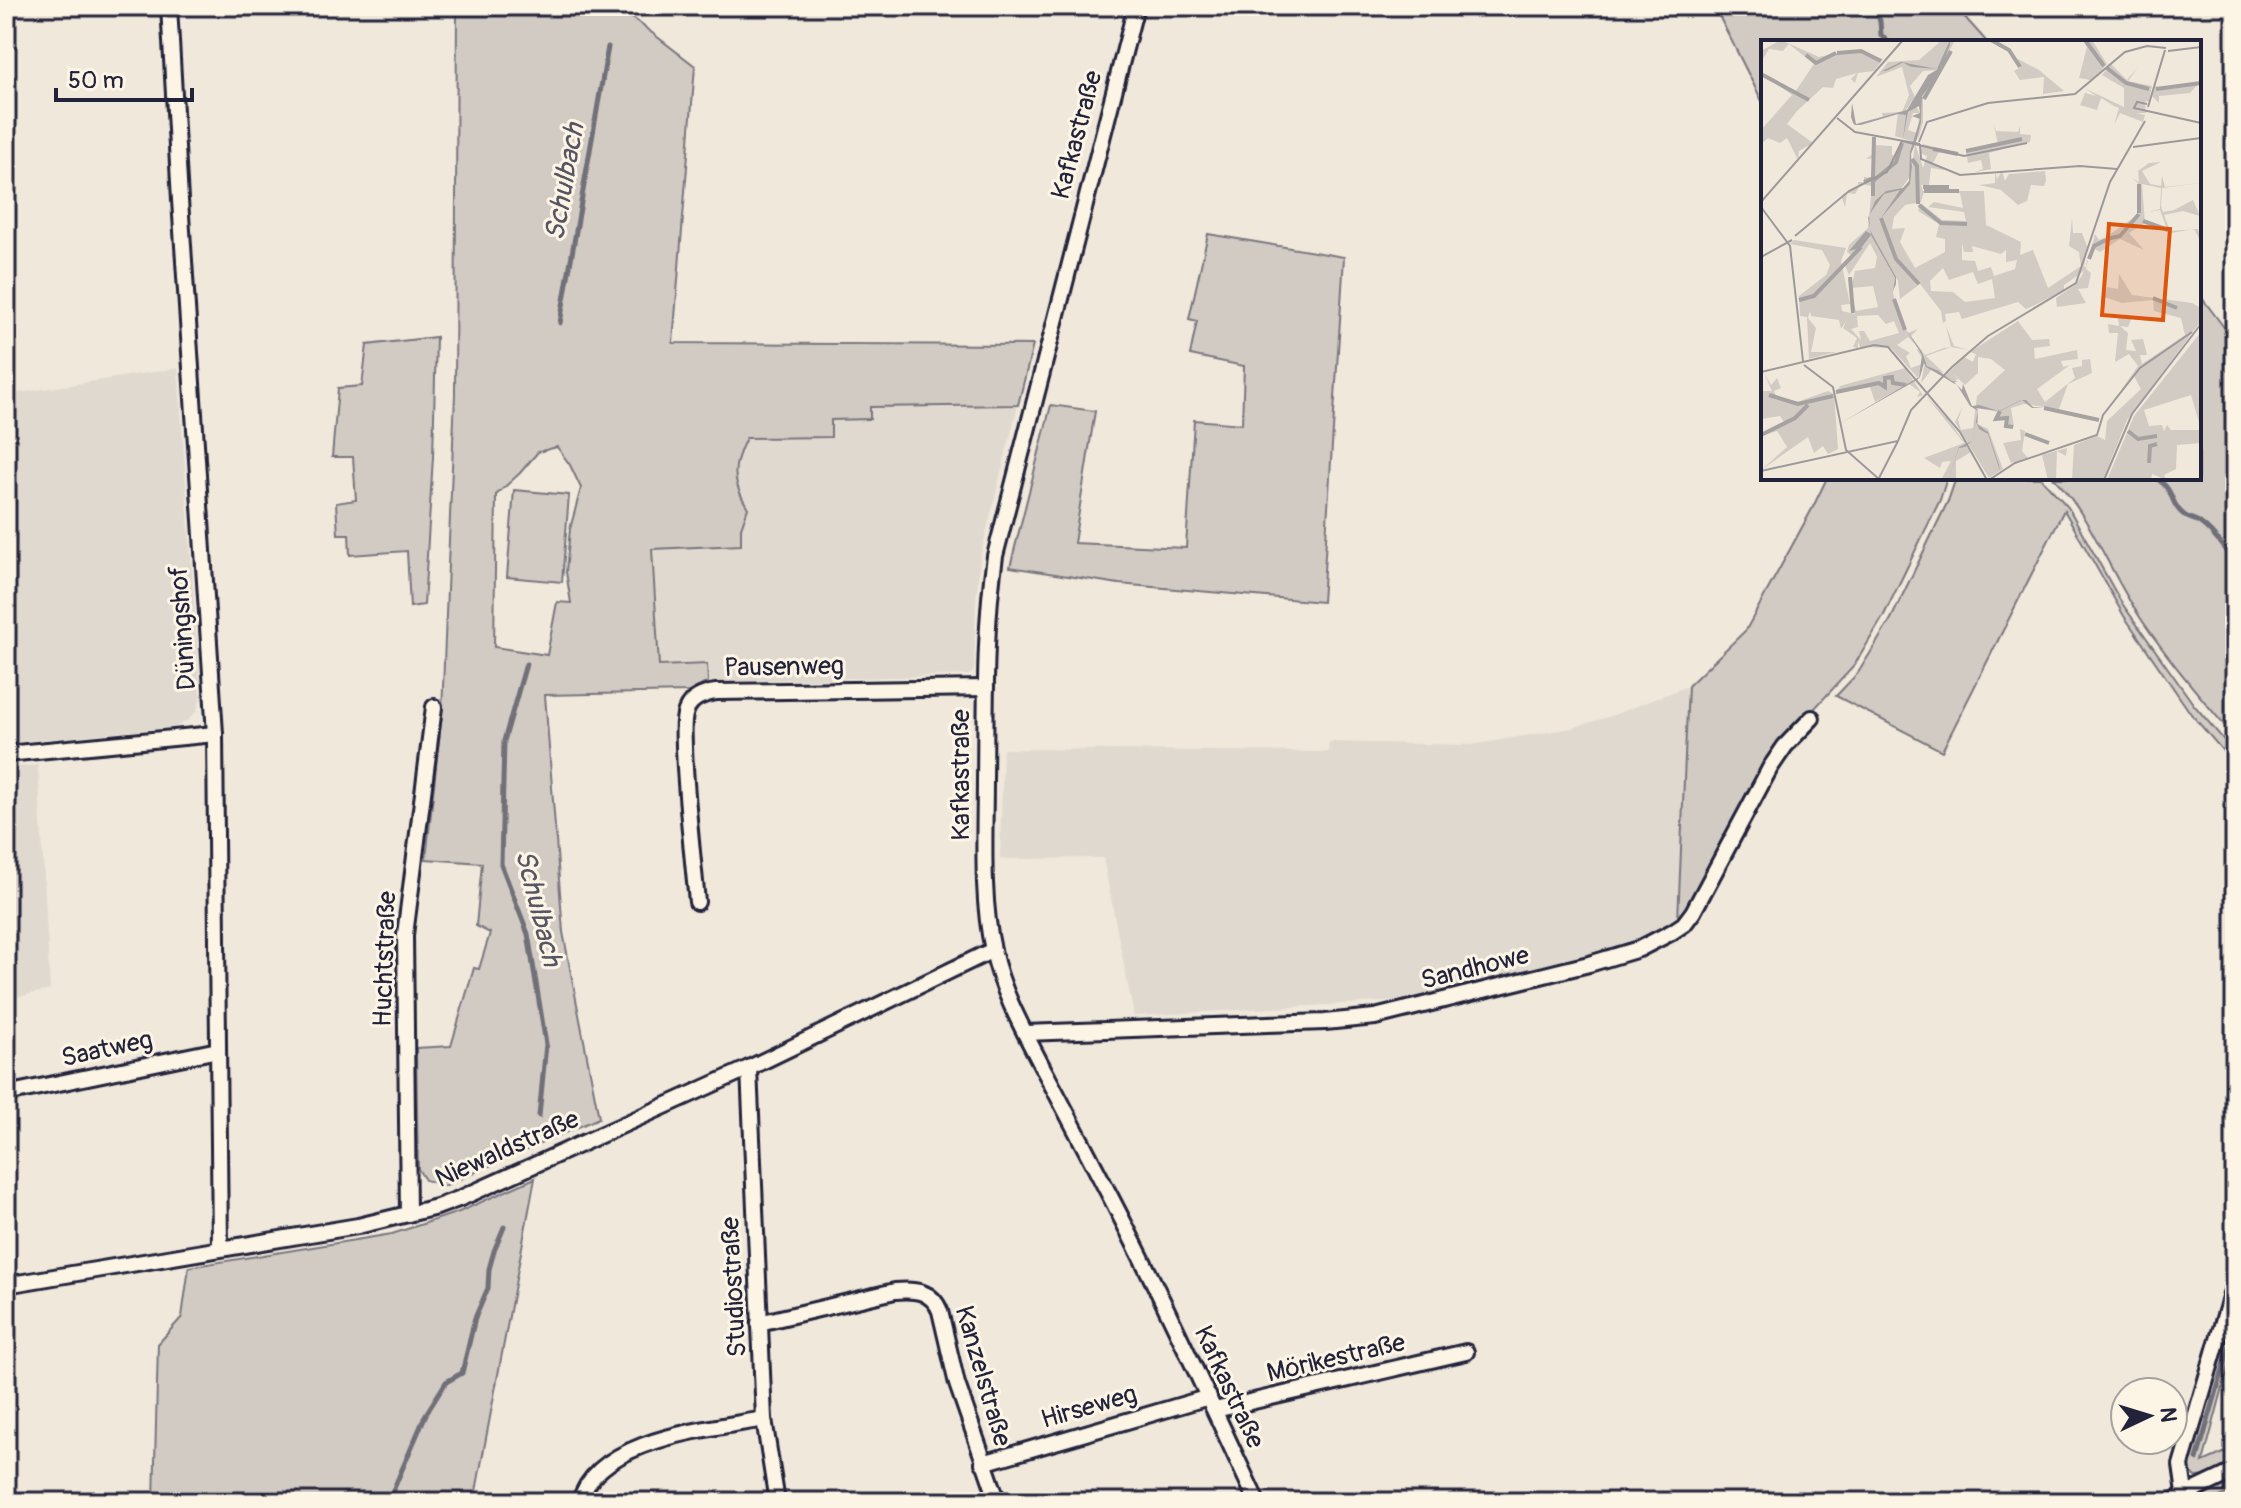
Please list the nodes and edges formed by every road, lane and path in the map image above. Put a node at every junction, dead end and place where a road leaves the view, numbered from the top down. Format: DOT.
graph roads {
  1 [pos="169,6"];
  2 [pos="1136,6"];
  3 [pos="986,688"];
  4 [pos="434,707"];
  5 [pos="1812,718"];
  6 [pos="215,734"];
  7 [pos="6,754"];
  8 [pos="697,902"];
  9 [pos="993,950"];
  10 [pos="1025,1033"];
  11 [pos="218,1050"];
  12 [pos="749,1068"];
  13 [pos="6,1094"];
  14 [pos="408,1214"];
  15 [pos="220,1248"];
  16 [pos="2235,1281"];
  17 [pos="6,1285"];
  18 [pos="759,1323"];
  19 [pos="1466,1352"];
  20 [pos="1212,1404"];
  21 [pos="764,1419"];
  22 [pos="983,1463"];
  23 [pos="2235,1471"];
  24 [pos="2185,1493"];
  25 [pos="580,1502"];
  26 [pos="777,1502"];
  27 [pos="998,1502"];
  28 [pos="1257,1502"];
  29 [pos="2170,1502"];
  1 -- 6 [label="street, Düningshof"];
  2 -- 3 [label="street, Kafkastraße"];
  3 -- 8 [label="street, Pausenweg"];
  3 -- 9 [label="street, Kafkastraße"];
  4 -- 14 [label="street, Huchtstraße"];
  5 -- 10 [label="street, Sandhowe"];
  6 -- 7 [label="street"];
  6 -- 11 [label="street, Düningshof"];
  9 -- 10 [label="street, Kafkastraße"];
  9 -- 12 [label="street, Niewaldstraße"];
  10 -- 20 [label="street, Kafkastraße"];
  11 -- 13 [label="street, Saatweg"];
  11 -- 15 [label="street, Düningshof"];
  12 -- 14 [label="street, Niewaldstraße"];
  12 -- 18 [label="street, Studiostraße"];
  14 -- 15 [label="street, Niewaldstraße"];
  15 -- 17 [label="street, Niewaldstraße"];
  16 -- 24 [label="street"];
  18 -- 21 [label="street, Studiostraße"];
  18 -- 22 [label="street, Kanzelstraße"];
  19 -- 20 [label="street, Mörikestraße"];
  20 -- 22 [label="street, Hirseweg"];
  20 -- 28 [label="street, Kafkastraße"];
  21 -- 25 [label="street"];
  21 -- 26 [label="street, Studiostraße"];
  22 -- 27 [label="street, Kanzelstraße"];
  23 -- 24 [label="street"];
  24 -- 29 [label="street"];
}
